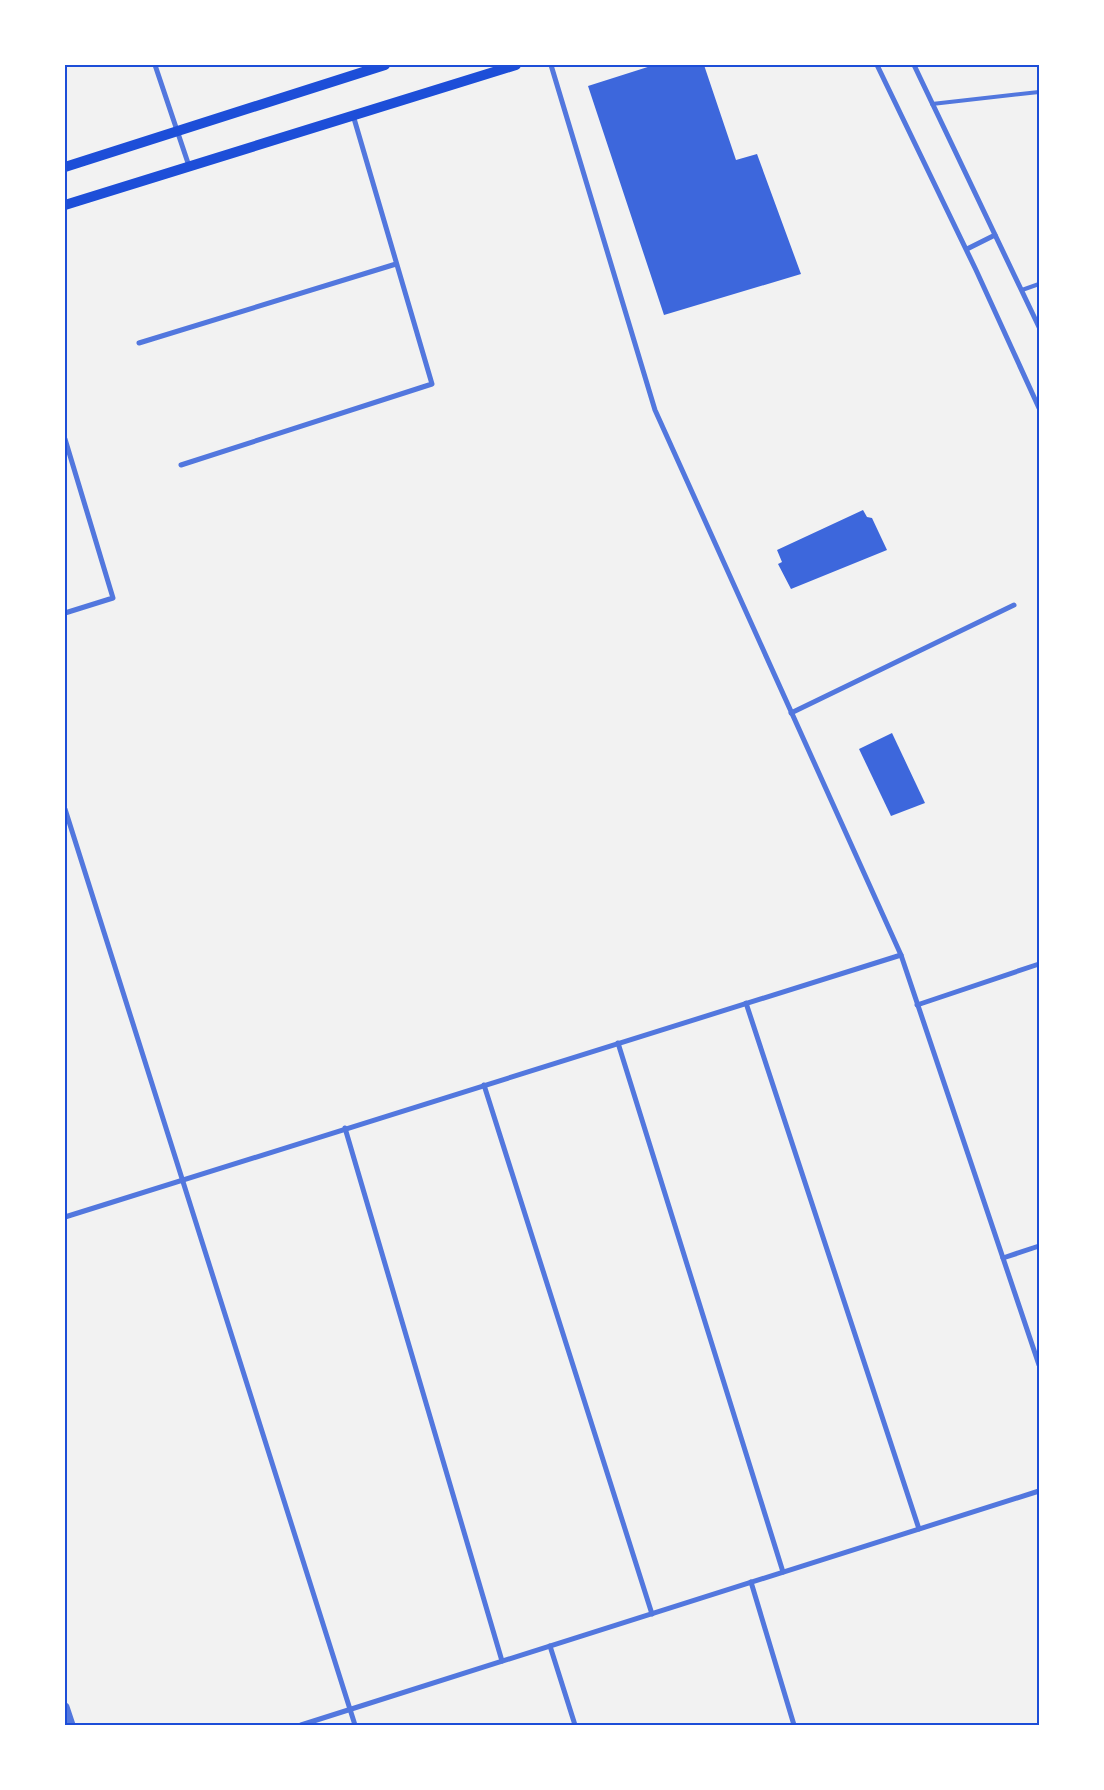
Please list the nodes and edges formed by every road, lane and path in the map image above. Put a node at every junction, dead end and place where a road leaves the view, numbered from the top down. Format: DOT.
graph roads {
  1 [pos="155,65"];
  2 [pos="385,65"];
  3 [pos="516,65"];
  4 [pos="551,65"];
  5 [pos="877,65"];
  6 [pos="914,65"];
  7 [pos="1039,92"];
  8 [pos="931,104"];
  9 [pos="352,115"];
  10 [pos="178,131"];
  11 [pos="189,166"];
  12 [pos="65,167"];
  13 [pos="65,205"];
  14 [pos="995,235"];
  15 [pos="966,249"];
  16 [pos="396,264"];
  17 [pos="1039,284"];
  18 [pos="1022,290"];
  19 [pos="1039,327"];
  20 [pos="139,343"];
  21 [pos="1039,408"];
  22 [pos="65,439"];
  23 [pos="181,464"];
  24 [pos="1014,605"];
  25 [pos="65,613"];
  26 [pos="791,713"];
  27 [pos="65,809"];
  28 [pos="901,955"];
  29 [pos="1039,964"];
  30 [pos="746,1003"];
  31 [pos="917,1005"];
  32 [pos="618,1043"];
  33 [pos="484,1085"];
  34 [pos="345,1128"];
  35 [pos="182,1178"];
  36 [pos="65,1217"];
  37 [pos="1039,1246"];
  38 [pos="1003,1258"];
  39 [pos="1039,1365"];
  40 [pos="1039,1491"];
  41 [pos="919,1529"];
  42 [pos="783,1572"];
  43 [pos="751,1582"];
  44 [pos="652,1614"];
  45 [pos="550,1646"];
  46 [pos="502,1661"];
  47 [pos="65,1707"];
  48 [pos="350,1710"];
  49 [pos="71,1725"];
  50 [pos="301,1725"];
  51 [pos="354,1725"];
  52 [pos="575,1725"];
  53 [pos="794,1725"];
  1 -- 10 [label="street"];
  2 -- 10 [label="main road"];
  3 -- 9 [label="main road"];
  4 -- 26 [label="street"];
  5 -- 15 [label="street"];
  6 -- 8 [label="street"];
  7 -- 8 [label="lane"];
  8 -- 14 [label="street"];
  9 -- 11 [label="main road"];
  9 -- 16 [label="street"];
  10 -- 11 [label="street"];
  10 -- 12 [label="main road"];
  11 -- 13 [label="main road"];
  14 -- 15 [label="street"];
  14 -- 18 [label="street"];
  15 -- 21 [label="street"];
  16 -- 20 [label="street"];
  16 -- 23 [label="street"];
  17 -- 18 [label="lane"];
  18 -- 19 [label="street"];
  22 -- 25 [label="street"];
  24 -- 26 [label="street"];
  26 -- 28 [label="street"];
  27 -- 35 [label="street"];
  28 -- 30 [label="street"];
  28 -- 31 [label="street"];
  29 -- 31 [label="street"];
  30 -- 32 [label="street"];
  30 -- 41 [label="street"];
  31 -- 38 [label="street"];
  32 -- 33 [label="street"];
  32 -- 42 [label="street"];
  33 -- 34 [label="street"];
  33 -- 44 [label="street"];
  34 -- 35 [label="street"];
  34 -- 46 [label="street"];
  35 -- 36 [label="street"];
  35 -- 48 [label="street"];
  37 -- 38 [label="street"];
  38 -- 39 [label="street"];
  40 -- 41 [label="street"];
  41 -- 42 [label="street"];
  42 -- 43 [label="street"];
  43 -- 44 [label="street"];
  43 -- 53 [label="street"];
  44 -- 45 [label="street"];
  45 -- 46 [label="street"];
  45 -- 52 [label="street"];
  46 -- 48 [label="street"];
  47 -- 49 [label="street"];
  48 -- 50 [label="street"];
  48 -- 51 [label="street"];
}
